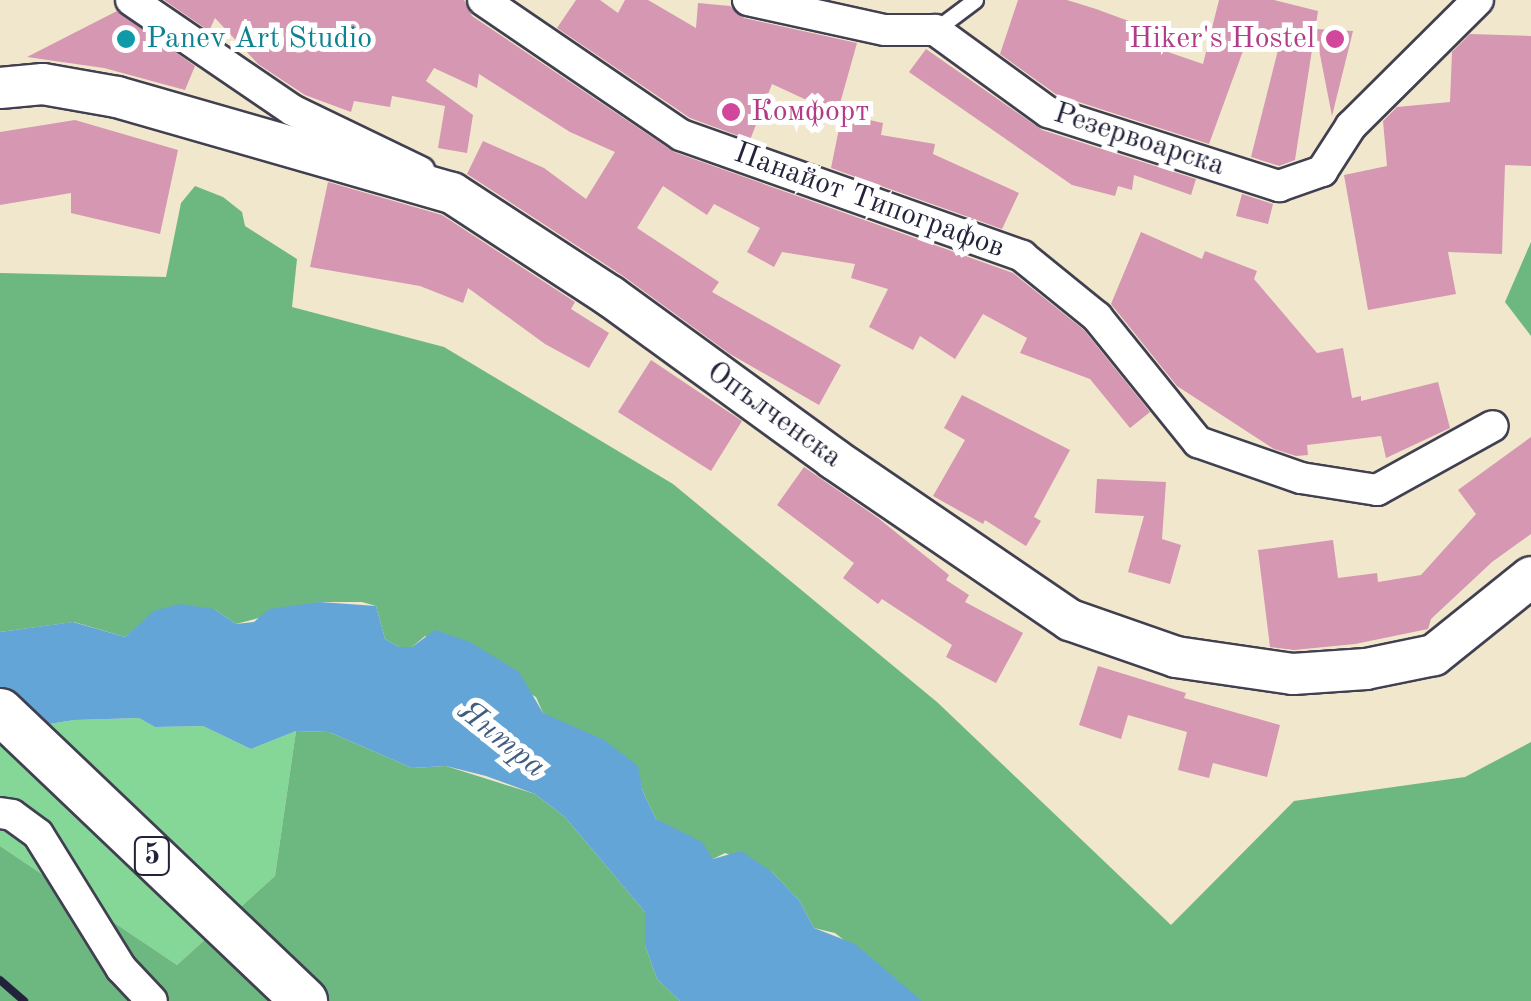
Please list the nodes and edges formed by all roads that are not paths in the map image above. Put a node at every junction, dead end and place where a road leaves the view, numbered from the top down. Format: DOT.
graph roads {
  1 [pos="131,0"];
  2 [pos="482,0"];
  3 [pos="748,0"];
  4 [pos="975,0"];
  5 [pos="1478,0"];
  6 [pos="935,30"];
  7 [pos="0,88"];
  8 [pos="452,193"];
  9 [pos="1493,426"];
  10 [pos="1531,577"];
  11 [pos="0,710"];
  12 [pos="0,813"];
  13 [pos="152,1001"];
  14 [pos="304,1001"];
  1 -- 8 [label="street"];
  2 -- 9 [label="street, Панайот Типографов"];
  3 -- 6 [label="street"];
  4 -- 6 [label="lane"];
  5 -- 6 [label="street, Резервоарска"];
  7 -- 8 [label="street, Опълченска"];
  8 -- 10 [label="street, Опълченска"];
  11 -- 14 [label="main road, 5"];
  12 -- 13 [label="street"];
}
